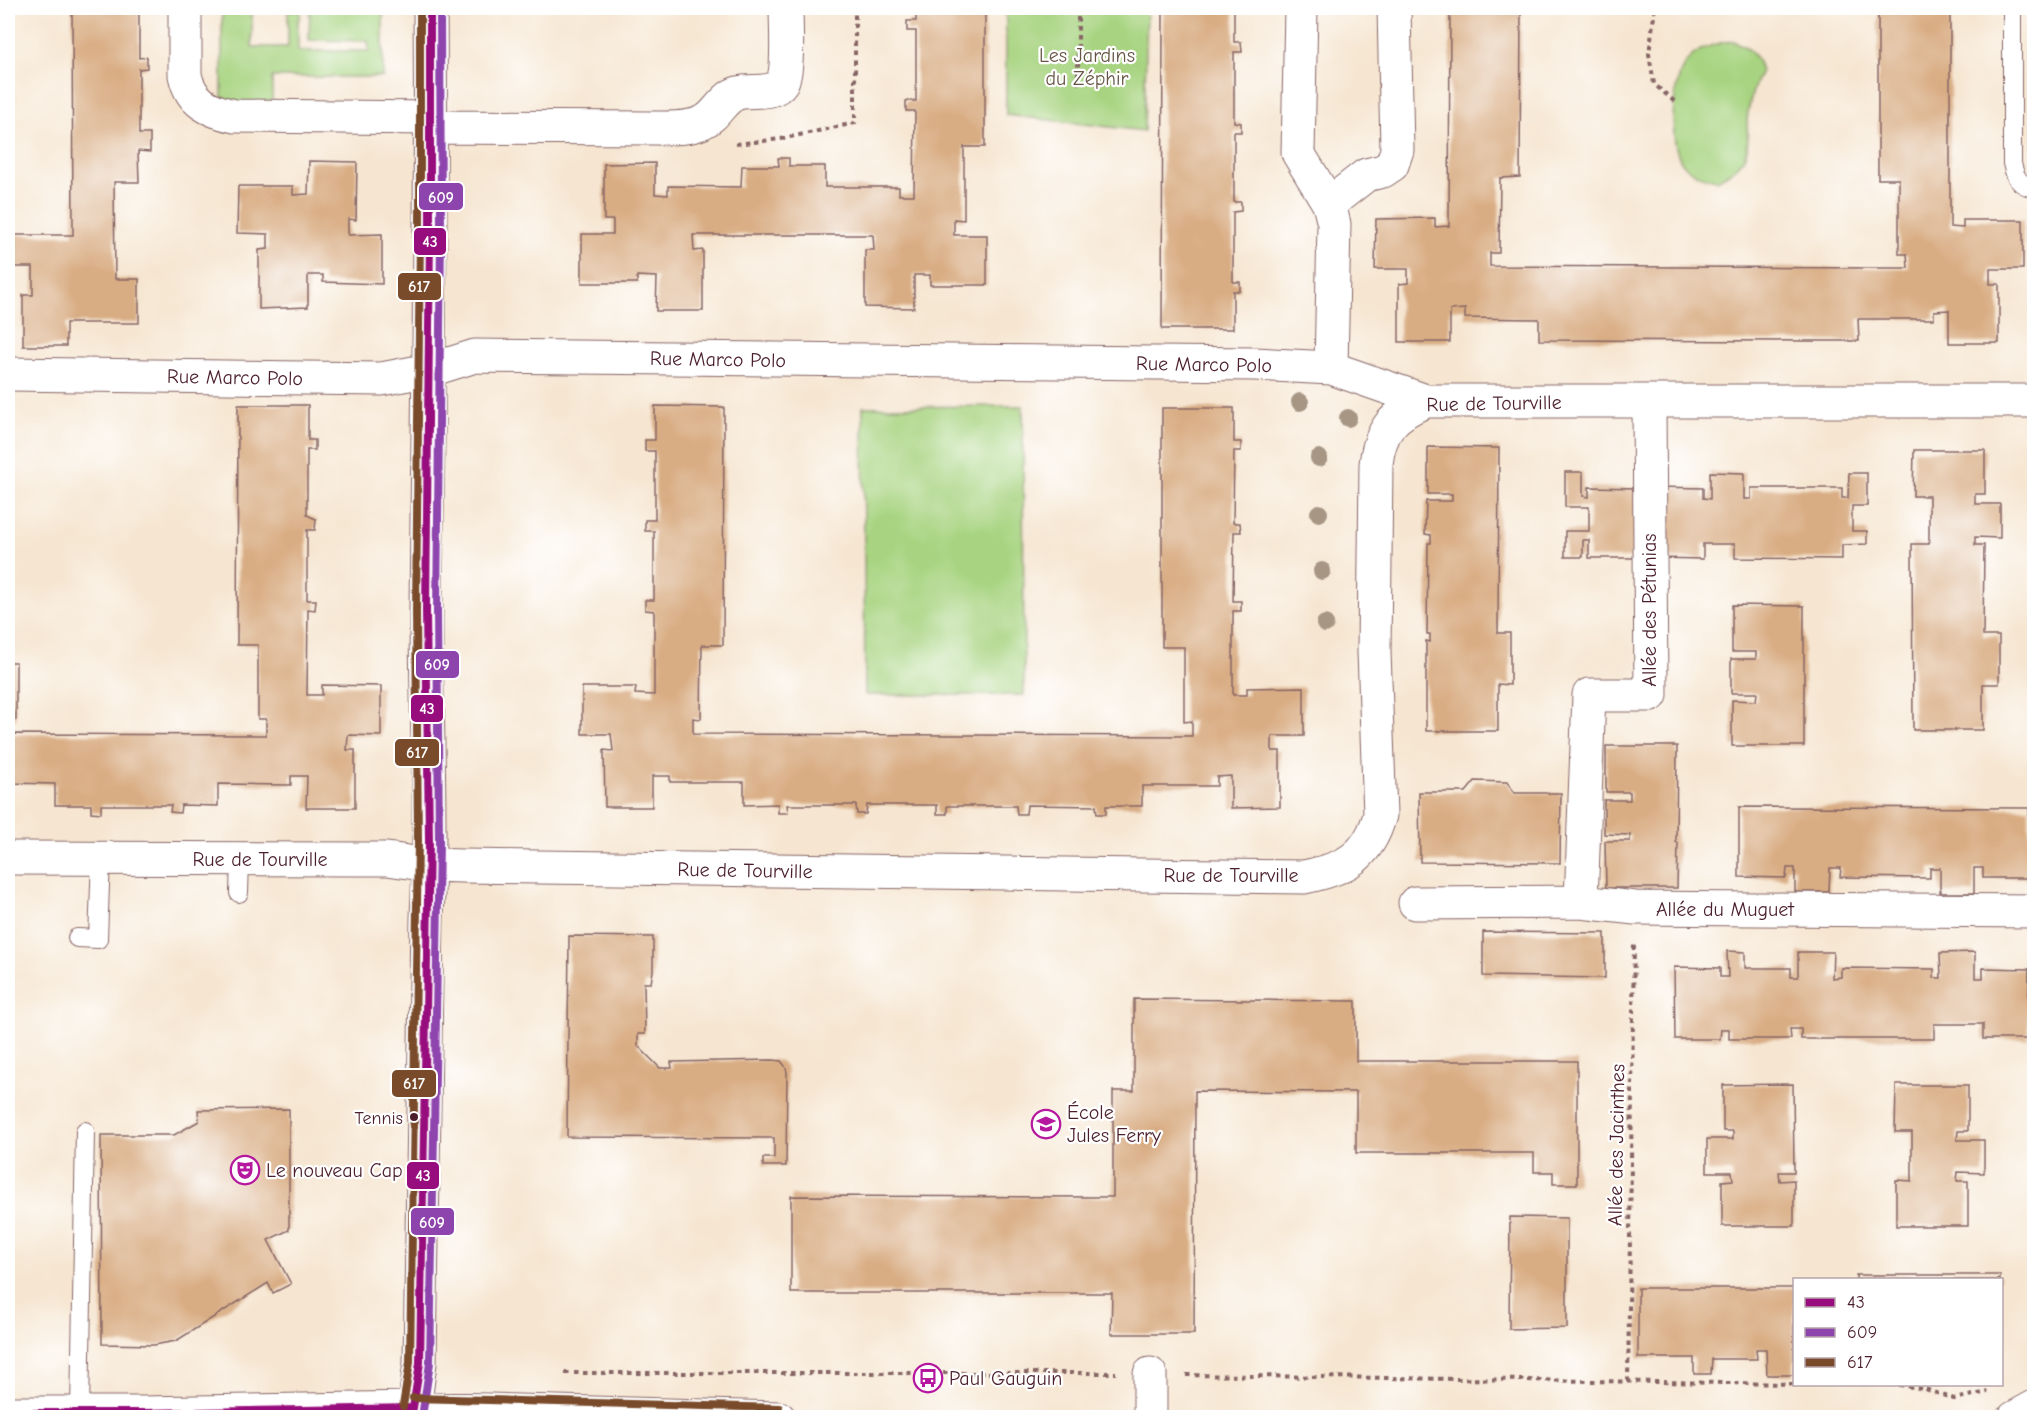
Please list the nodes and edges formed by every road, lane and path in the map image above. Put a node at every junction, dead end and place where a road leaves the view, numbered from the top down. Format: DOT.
graph roads {
  1 [pos="185,8"];
  2 [pos="430,8"];
  3 [pos="786,8"];
  4 [pos="1078,8"];
  5 [pos="1301,8"];
  6 [pos="1394,8"];
  7 [pos="1655,8"];
  8 [pos="2012,8"];
  9 [pos="1078,89"];
  10 [pos="1675,102"];
  11 [pos="431,123"];
  12 [pos="2034,188"];
  13 [pos="1329,204"];
  14 [pos="1330,368"];
  15 [pos="430,370"];
  16 [pos="8,374"];
  17 [pos="1426,401"];
  18 [pos="1649,401"];
  19 [pos="2034,401"];
  20 [pos="8,858"];
  21 [pos="101,858"];
  22 [pos="240,860"];
  23 [pos="430,865"];
  24 [pos="240,893"];
  25 [pos="1581,902"];
  26 [pos="1415,903"];
  27 [pos="1635,908"];
  28 [pos="2034,911"];
  29 [pos="77,938"];
  30 [pos="84,1131"];
  31 [pos="1150,1374"];
  32 [pos="1628,1382"];
  33 [pos="1906,1386"];
  34 [pos="1991,1391"];
  35 [pos="2034,1407"];
  36 [pos="8,1413"];
  37 [pos="80,1413"];
  38 [pos="413,1413"];
  39 [pos="180,1415"];
  40 [pos="779,1418"];
  41 [pos="1150,1418"];
  42 [pos="2014,1418"];
  1 -- 11 [label="street"];
  2 -- 11 [label="street"];
  3 -- 11 [label="street"];
  4 -- 9 [label="path"];
  5 -- 13 [label="street"];
  6 -- 13 [label="street"];
  7 -- 10 [label="path"];
  8 -- 12 [label="lane"];
  11 -- 15 [label="street"];
  13 -- 14 [label="street"];
  14 -- 15 [label="street, Rue Marco Polo"];
  14 -- 17 [label="street, Rue Marco Polo"];
  15 -- 16 [label="street, Rue Marco Polo"];
  15 -- 23 [label="street"];
  17 -- 18 [label="street, Rue de Tourville"];
  17 -- 23 [label="street, Rue de Tourville"];
  18 -- 19 [label="street, Rue de Tourville"];
  18 -- 25 [label="street, Allée des Pétunias"];
  20 -- 21 [label="street, Rue de Tourville"];
  21 -- 22 [label="street, Rue de Tourville"];
  21 -- 29 [label="lane"];
  22 -- 23 [label="street, Rue de Tourville"];
  22 -- 24 [label="lane"];
  23 -- 38 [label="street"];
  25 -- 26 [label="street, Allée du Muguet"];
  25 -- 27 [label="street, Allée du Muguet"];
  27 -- 28 [label="street, Allée du Muguet"];
  27 -- 32 [label="path, Allée des Jacinthes"];
  30 -- 37 [label="lane"];
  31 -- 41 [label="street"];
  33 -- 34 [label="path"];
  35 -- 42 [label="street"];
  36 -- 37 [label="street"];
  37 -- 39 [label="street"];
  38 -- 39 [label="street"];
  38 -- 40 [label="street"];
}
